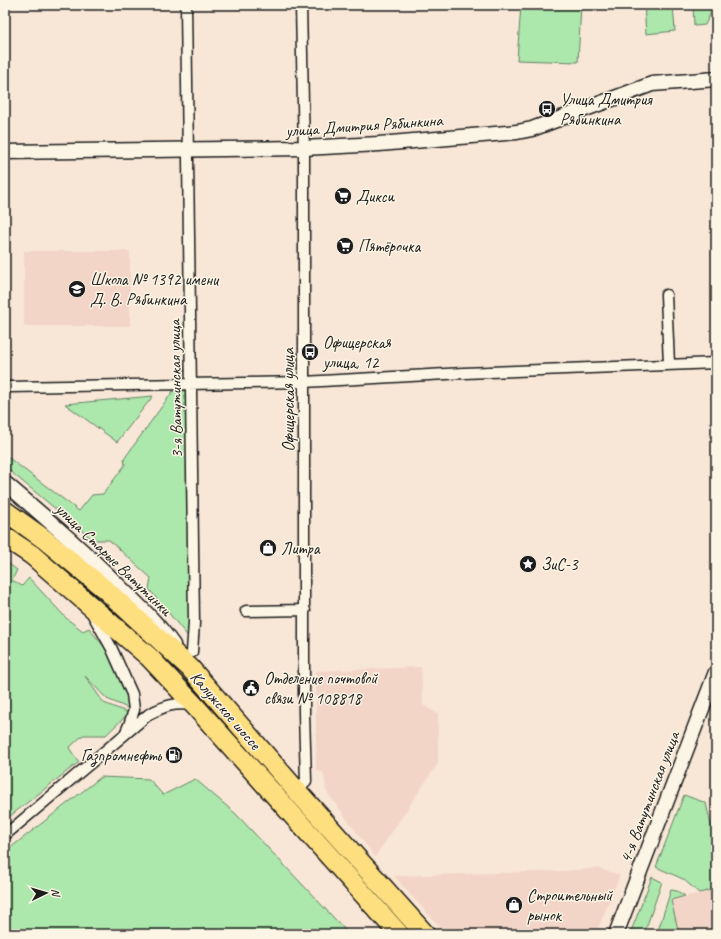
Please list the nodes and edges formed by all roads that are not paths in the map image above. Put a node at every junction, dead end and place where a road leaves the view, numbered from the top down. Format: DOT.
graph roads {
  1 [pos="186,5"];
  2 [pos="301,5"];
  3 [pos="716,79"];
  4 [pos="304,148"];
  5 [pos="189,150"];
  6 [pos="5,152"];
  7 [pos="666,295"];
  8 [pos="716,363"];
  9 [pos="669,364"];
  10 [pos="304,382"];
  11 [pos="192,384"];
  12 [pos="9,387"];
  13 [pos="5,483"];
  14 [pos="7,512"];
  15 [pos="5,537"];
  16 [pos="104,571"];
  17 [pos="85,601"];
  18 [pos="305,610"];
  19 [pos="246,611"];
  20 [pos="191,660"];
  21 [pos="716,672"];
  22 [pos="194,705"];
  23 [pos="123,738"];
  24 [pos="296,790"];
  25 [pos="5,835"];
  26 [pos="399,934"];
  27 [pos="425,934"];
  28 [pos="616,934"];
  1 -- 5 [label="street, 3-я Ватутинская улица"];
  2 -- 4 [label="street, Офицерская улица"];
  3 -- 4 [label="street, улица Дмитрия Рябинкина"];
  4 -- 5 [label="street, улица Дмитрия Рябинкина"];
  4 -- 10 [label="street, Офицерская улица"];
  5 -- 6 [label="street, улица Дмитрия Рябинкина"];
  5 -- 11 [label="street, 3-я Ватутинская улица"];
  7 -- 9 [label="street"];
  8 -- 9 [label="street"];
  9 -- 10 [label="street"];
  10 -- 11 [label="street"];
  10 -- 18 [label="street, Офицерская улица"];
  11 -- 12 [label="street"];
  11 -- 20 [label="street, 3-я Ватутинская улица"];
  13 -- 16 [label="street, улица Старые Ватутинки"];
  14 -- 16 [label="street"];
  14 -- 20 [label="highway, Калужское шоссе"];
  15 -- 17 [label="highway, Калужское шоссе"];
  16 -- 20 [label="street, улица Старые Ватутинки"];
  17 -- 22 [label="highway, Калужское шоссе"];
  17 -- 23 [label="street"];
  18 -- 19 [label="street"];
  18 -- 24 [label="street, Офицерская улица"];
  20 -- 24 [label="highway, Калужское шоссе"];
  21 -- 28 [label="street, 4-я Ватутинская улица"];
  22 -- 23 [label="street"];
  22 -- 26 [label="highway, Калужское шоссе"];
  23 -- 25 [label="street"];
  24 -- 27 [label="highway, Калужское шоссе"];
}
